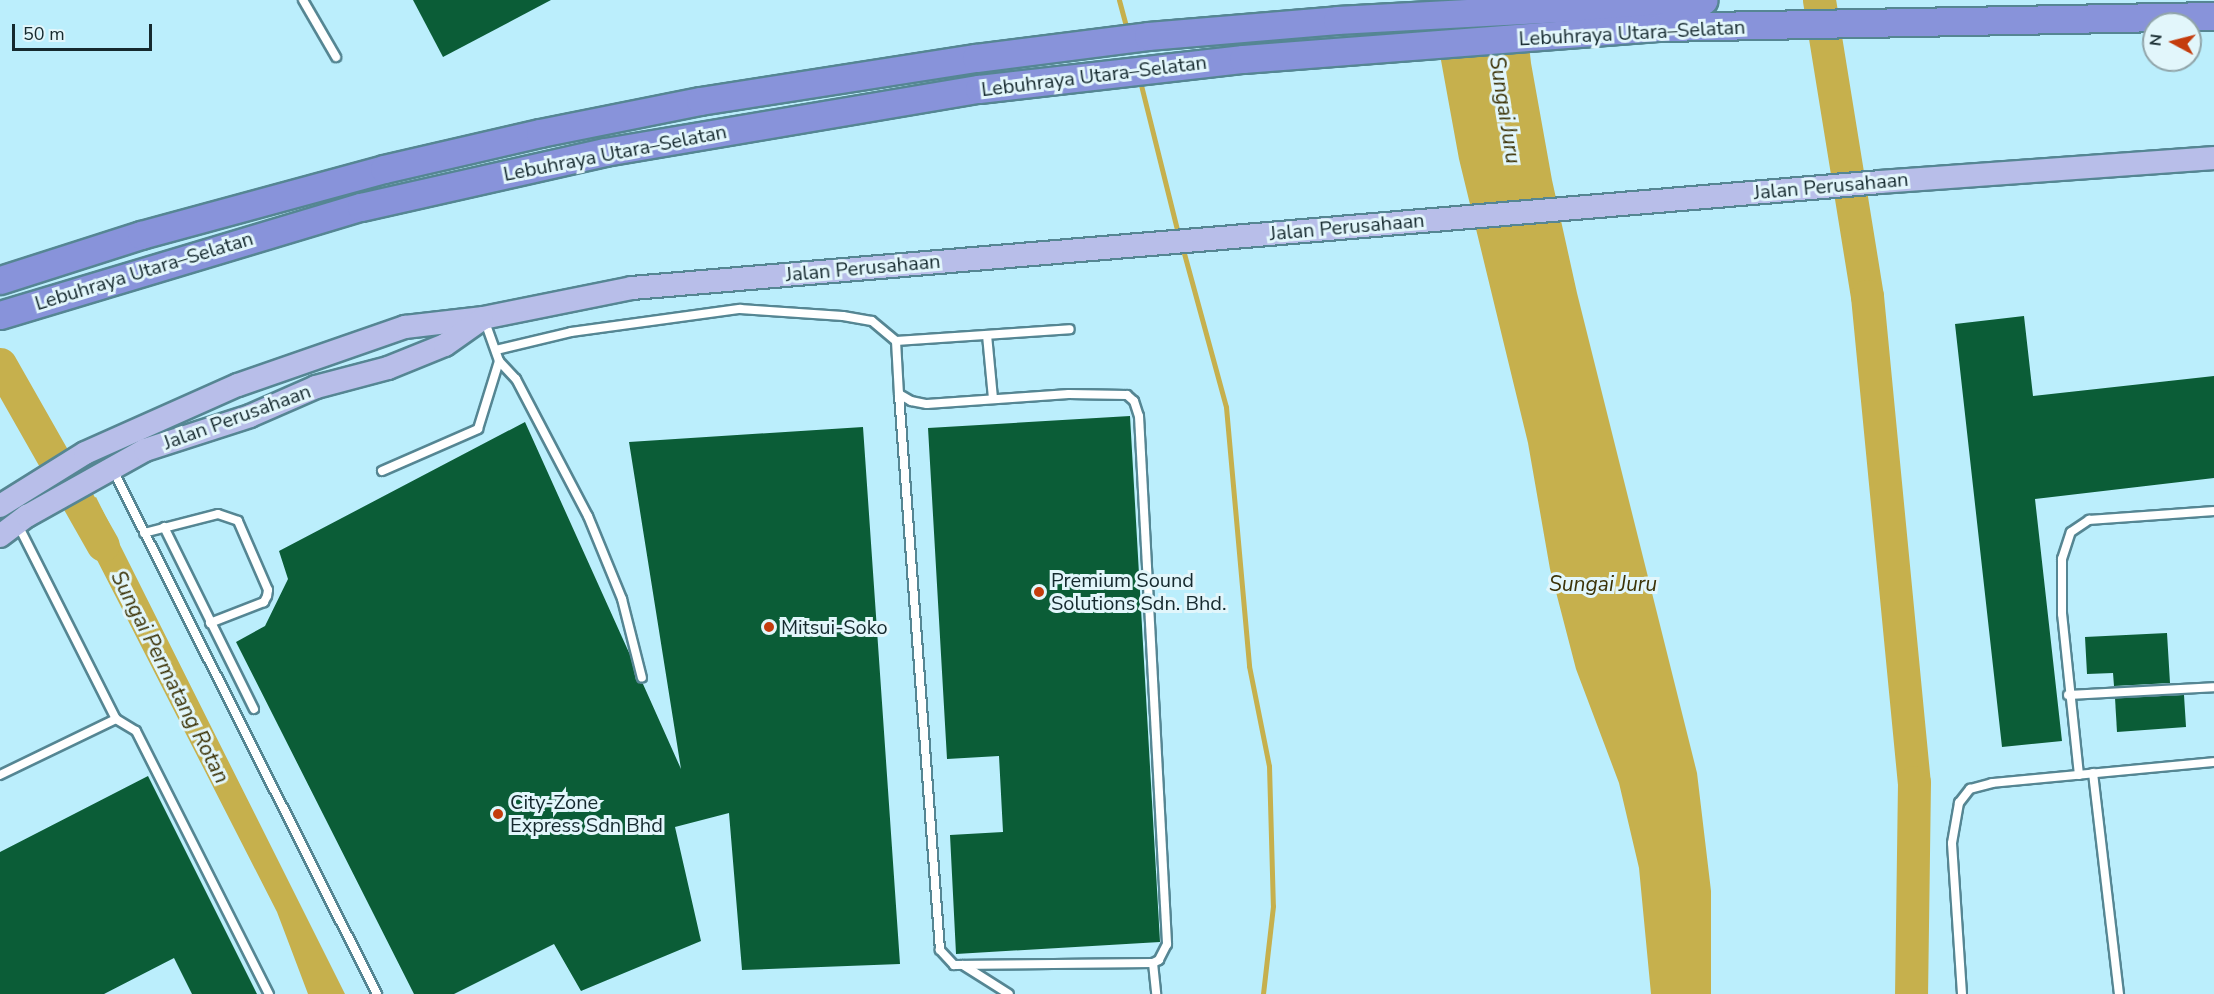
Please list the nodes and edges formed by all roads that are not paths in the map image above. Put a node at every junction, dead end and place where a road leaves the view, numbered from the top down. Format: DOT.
graph roads {
  1 [pos="303,0"];
  2 [pos="1703,0"];
  3 [pos="2214,16"];
  4 [pos="336,57"];
  5 [pos="2214,158"];
  6 [pos="0,280"];
  7 [pos="7,312"];
  8 [pos="483,318"];
  9 [pos="1070,329"];
  10 [pos="987,335"];
  11 [pos="896,341"];
  12 [pos="496,350"];
  13 [pos="499,361"];
  14 [pos="899,394"];
  15 [pos="993,398"];
  16 [pos="112,468"];
  17 [pos="382,471"];
  18 [pos="6,502"];
  19 [pos="2214,511"];
  20 [pos="15,525"];
  21 [pos="164,527"];
  22 [pos="144,533"];
  23 [pos="210,623"];
  24 [pos="642,678"];
  25 [pos="2214,687"];
  26 [pos="2068,695"];
  27 [pos="254,709"];
  28 [pos="116,719"];
  29 [pos="2214,762"];
  30 [pos="2093,773"];
  31 [pos="2079,775"];
  32 [pos="0,776"];
  33 [pos="1153,963"];
  34 [pos="963,965"];
  35 [pos="269,994"];
  36 [pos="377,994"];
  37 [pos="1009,994"];
  38 [pos="1156,994"];
  39 [pos="1962,994"];
  40 [pos="2119,994"];
  1 -- 4 [label="lane"];
  2 -- 6 [label="highway, Lebuhraya Utara–Selatan"];
  3 -- 7 [label="highway, Lebuhraya Utara–Selatan"];
  5 -- 8 [label="main road, Jalan Perusahaan"];
  8 -- 12 [label="lane"];
  8 -- 16 [label="main road, Jalan Perusahaan"];
  8 -- 18 [label="main road, Jalan Perusahaan"];
  9 -- 10 [label="lane"];
  10 -- 11 [label="lane"];
  10 -- 15 [label="lane"];
  11 -- 12 [label="lane"];
  11 -- 14 [label="lane"];
  12 -- 13 [label="lane"];
  13 -- 17 [label="lane"];
  13 -- 24 [label="lane"];
  14 -- 15 [label="lane"];
  14 -- 34 [label="lane"];
  15 -- 33 [label="lane"];
  16 -- 20 [label="main road, Jalan Perusahaan"];
  16 -- 22 [label="lane"];
  19 -- 26 [label="lane"];
  20 -- 28 [label="lane"];
  21 -- 22 [label="lane"];
  21 -- 23 [label="lane"];
  21 -- 23 [label="lane"];
  22 -- 36 [label="lane"];
  23 -- 27 [label="lane"];
  25 -- 26 [label="lane"];
  26 -- 31 [label="lane"];
  28 -- 32 [label="lane"];
  28 -- 35 [label="lane"];
  29 -- 30 [label="lane"];
  30 -- 31 [label="lane"];
  30 -- 40 [label="lane"];
  31 -- 39 [label="lane"];
  33 -- 34 [label="lane"];
  33 -- 38 [label="lane"];
  34 -- 37 [label="lane"];
}
